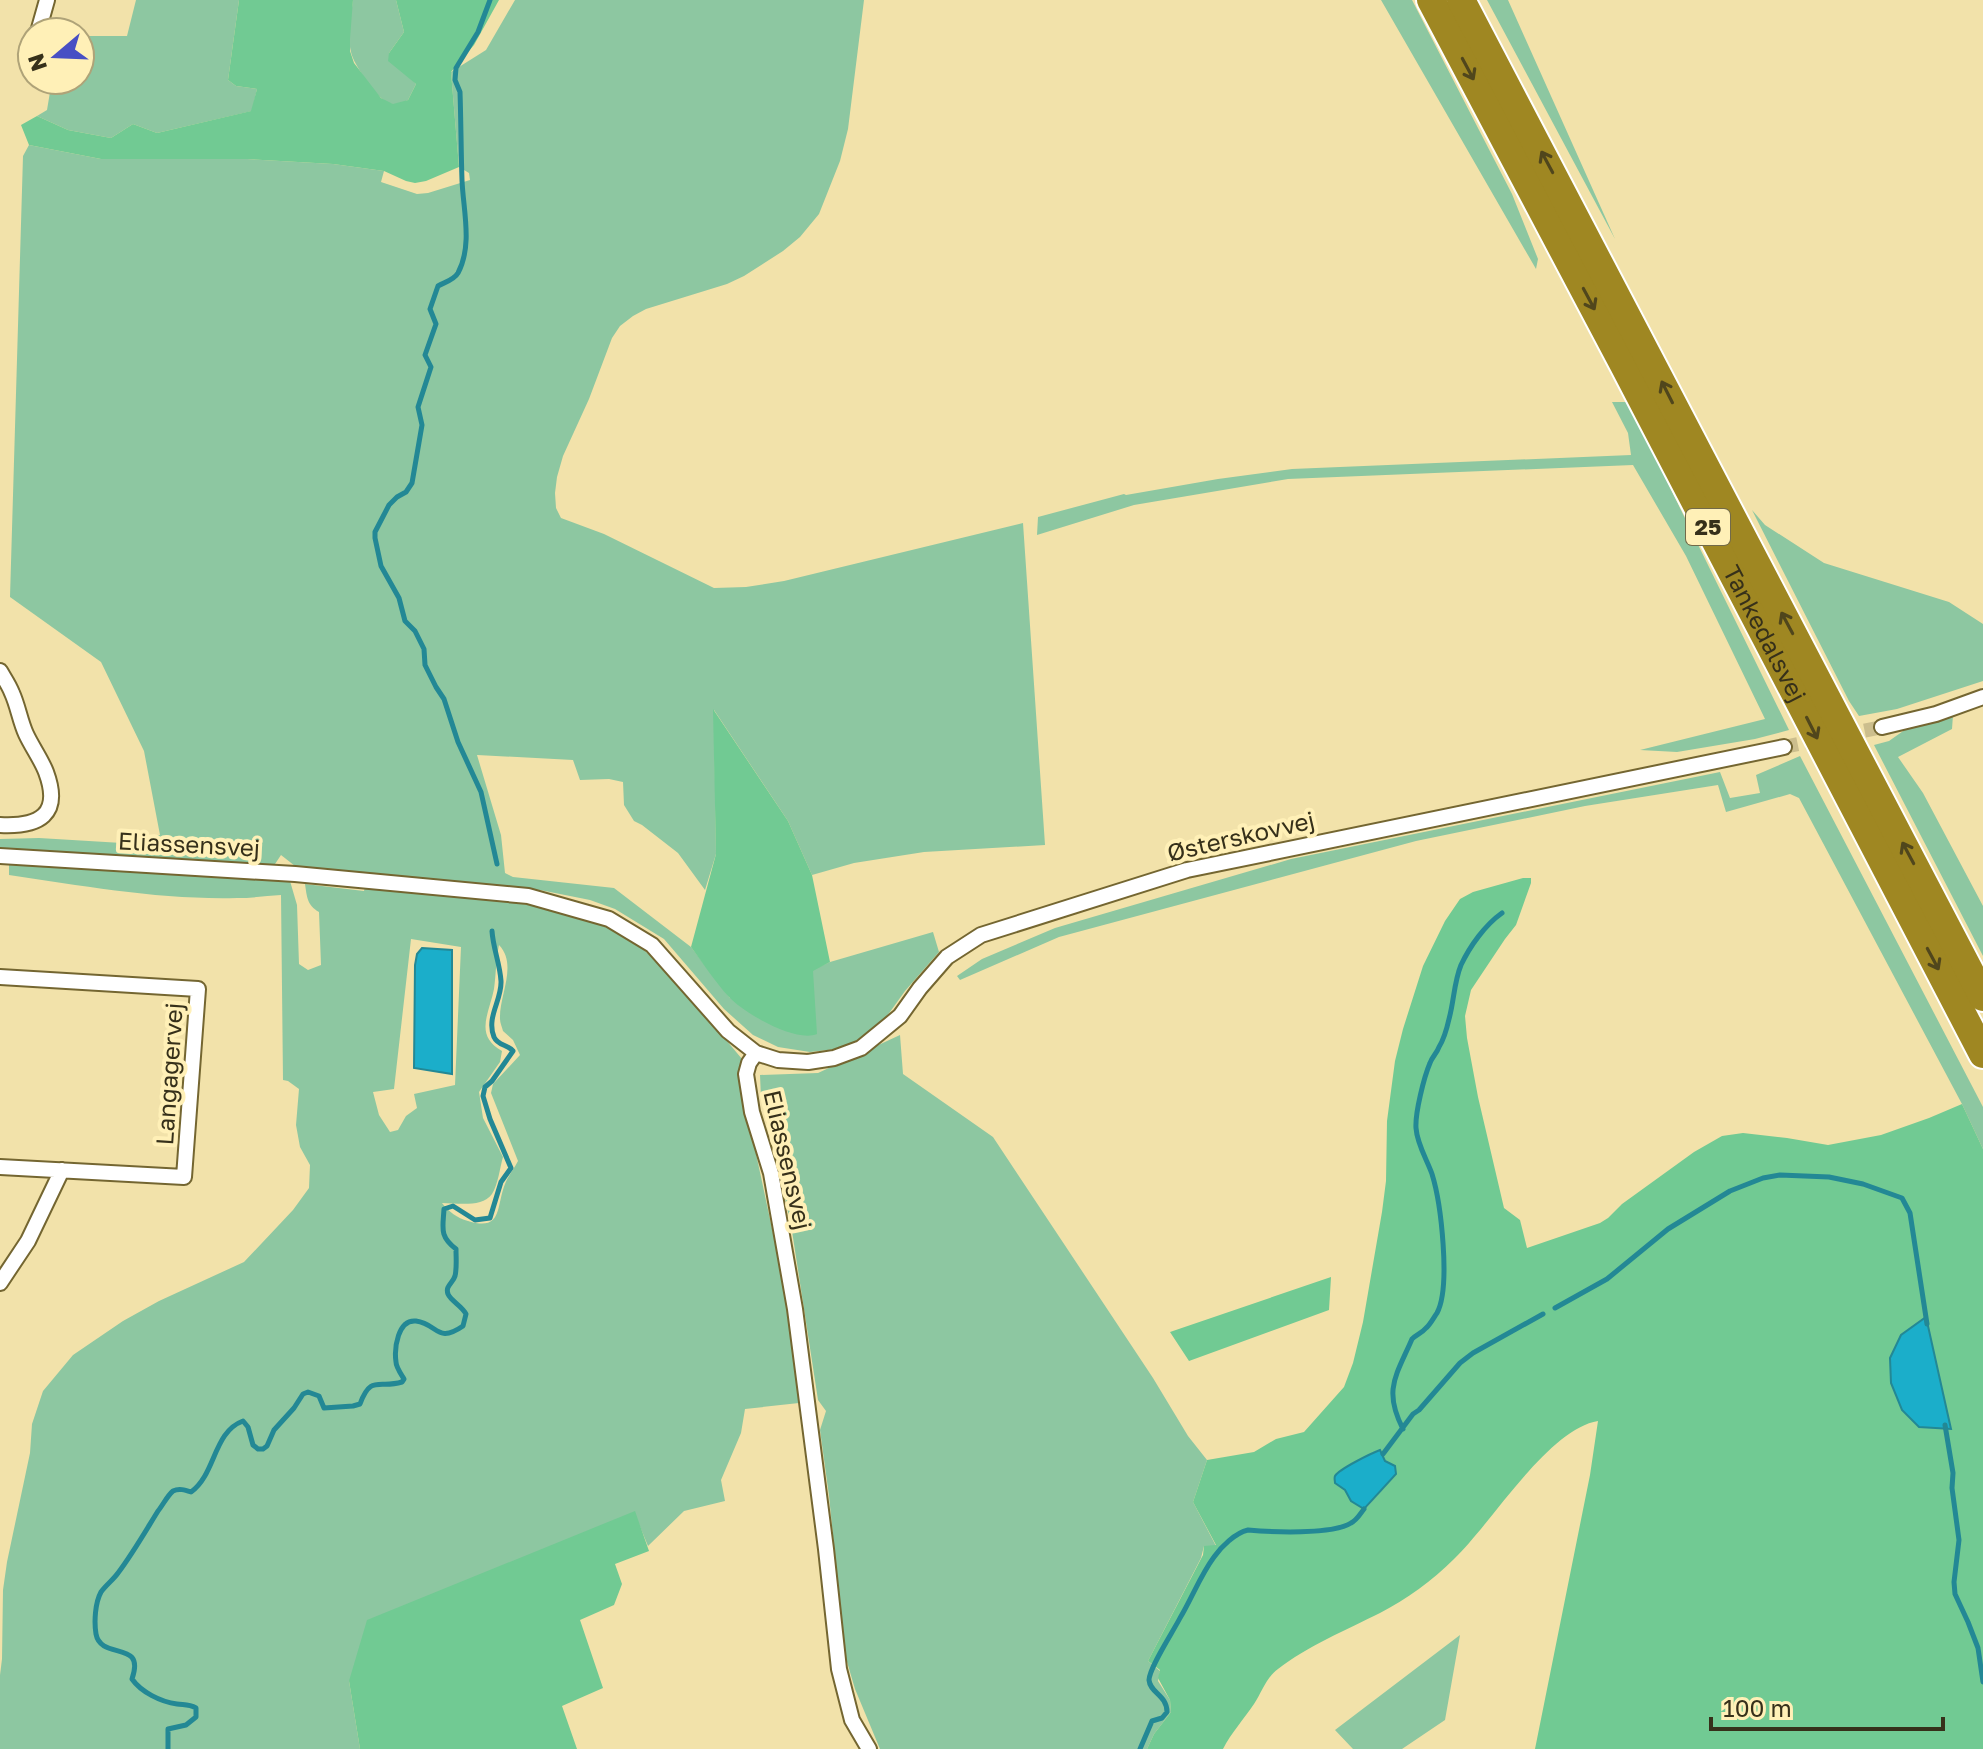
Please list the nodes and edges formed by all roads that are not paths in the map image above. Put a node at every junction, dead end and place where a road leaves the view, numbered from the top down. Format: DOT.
graph roads {
  1 [pos="1431,0"];
  2 [pos="1461,0"];
  3 [pos="0,671"];
  4 [pos="1983,697"];
  5 [pos="1882,727"];
  6 [pos="1784,747"];
  7 [pos="0,825"];
  8 [pos="0,856"];
  9 [pos="0,977"];
  10 [pos="1983,997"];
  11 [pos="756,1053"];
  12 [pos="1983,1054"];
  13 [pos="0,1167"];
  14 [pos="62,1170"];
  15 [pos="0,1283"];
  16 [pos="869,1749"];
  1 -- 12 [label="highway, Tankedalsvej / 25, one-way"];
  10 -- 2 [label="highway, Tankedalsvej / 25, one-way"];
  3 -- 7 [label="street"];
  4 -- 5 [label="street"];
  6 -- 11 [label="street, Østerskovvej"];
  8 -- 11 [label="street, Eliassensvej"];
  9 -- 14 [label="street, Langagervej"];
  11 -- 16 [label="street, Eliassensvej"];
  13 -- 14 [label="street, Langagervej"];
  14 -- 15 [label="street"];
}
